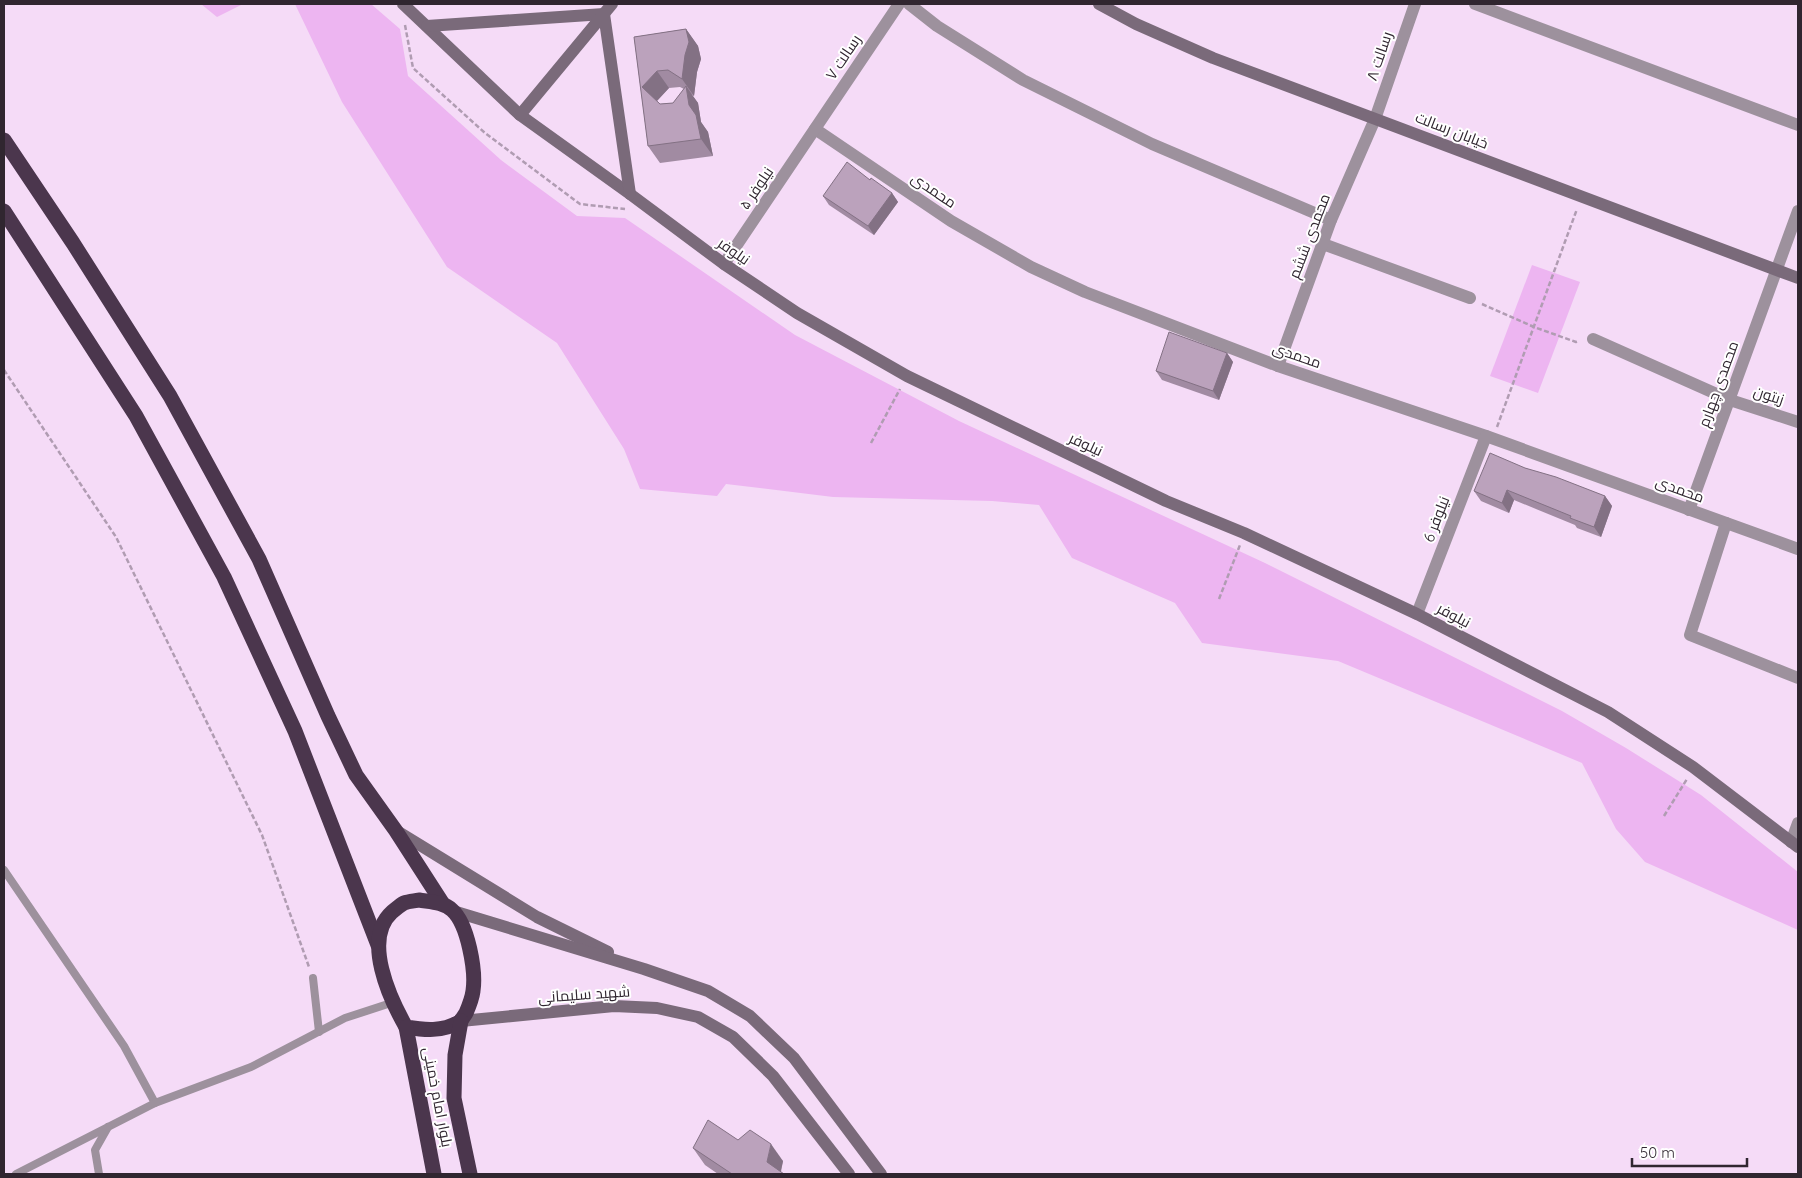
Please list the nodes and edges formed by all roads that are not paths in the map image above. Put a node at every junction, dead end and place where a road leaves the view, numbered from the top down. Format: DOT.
graph roads {
  1 [pos="403,4"];
  2 [pos="899,4"];
  3 [pos="909,4"];
  4 [pos="1099,4"];
  5 [pos="1415,4"];
  6 [pos="1474,4"];
  7 [pos="608,9"];
  8 [pos="427,26"];
  9 [pos="520,115"];
  10 [pos="1375,119"];
  11 [pos="1798,124"];
  12 [pos="815,129"];
  13 [pos="4,140"];
  14 [pos="630,194"];
  15 [pos="4,211"];
  16 [pos="1798,211"];
  17 [pos="1331,220"];
  18 [pos="1323,244"];
  19 [pos="724,264"];
  20 [pos="1777,269"];
  21 [pos="1798,278"];
  22 [pos="1470,298"];
  23 [pos="1593,339"];
  24 [pos="1278,366"];
  25 [pos="1730,400"];
  26 [pos="1798,422"];
  27 [pos="1489,437"];
  28 [pos="1689,510"];
  29 [pos="1726,523"];
  30 [pos="1798,550"];
  31 [pos="1417,614"];
  32 [pos="1798,678"];
  33 [pos="1798,823"];
  34 [pos="396,831"];
  35 [pos="1795,845"];
  36 [pos="4,870"];
  37 [pos="448,907"];
  38 [pos="378,945"];
  39 [pos="644,969"];
  40 [pos="313,978"];
  41 [pos="394,1002"];
  42 [pos="461,1021"];
  43 [pos="406,1026"];
  44 [pos="319,1032"];
  45 [pos="156,1103"];
  46 [pos="108,1127"];
  47 [pos="16,1174"];
  48 [pos="99,1174"];
  49 [pos="434,1174"];
  50 [pos="470,1174"];
  51 [pos="849,1174"];
  52 [pos="881,1174"];
  1 -- 8 [label="street, نیلوفر"];
  2 -- 12 [label="street, رسالت ۷"];
  3 -- 17 [label="street"];
  4 -- 10 [label="street, خیابان رسالت"];
  5 -- 10 [label="street, ۸ رسالت"];
  6 -- 11 [label="street"];
  7 -- 8 [label="street"];
  7 -- 9 [label="street"];
  7 -- 14 [label="street"];
  8 -- 9 [label="street, نیلوفر"];
  9 -- 14 [label="street, نیلوفر"];
  10 -- 17 [label="street, محمدی ششم"];
  10 -- 20 [label="street, خیابان رسالت"];
  12 -- 19 [label="street, نیلوفر ۵"];
  12 -- 24 [label="street, محمدی"];
  13 -- 34 [label="highway"];
  14 -- 19 [label="street, نیلوفر"];
  15 -- 38 [label="highway"];
  16 -- 20 [label="street, محمدی چهارم"];
  17 -- 18 [label="street, محمدی ششم"];
  18 -- 22 [label="street"];
  18 -- 24 [label="street, محمدی ششم"];
  19 -- 31 [label="street, نیلوفر"];
  20 -- 21 [label="street, خیابان رسالت"];
  20 -- 25 [label="street, محمدی چهارم"];
  23 -- 25 [label="street, زیتون"];
  24 -- 27 [label="street, محمدی"];
  25 -- 26 [label="street, زیتون"];
  25 -- 28 [label="street, محمدی چهارم"];
  27 -- 28 [label="street, محمدی"];
  27 -- 31 [label="street, نیلوفر 6"];
  28 -- 29 [label="street, محمدی"];
  29 -- 30 [label="street, محمدی"];
  29 -- 32 [label="street"];
  31 -- 35 [label="street, نیلوفر"];
  33 -- 35 [label="street"];
  34 -- 37 [label="highway"];
  34 -- 39 [label="street"];
  36 -- 45 [label="lane"];
  37 -- 38 [label="highway"];
  37 -- 39 [label="street"];
  37 -- 42 [label="highway"];
  38 -- 41 [label="highway"];
  39 -- 52 [label="street"];
  40 -- 44 [label="lane"];
  41 -- 43 [label="highway"];
  41 -- 44 [label="lane"];
  42 -- 43 [label="highway"];
  42 -- 50 [label="highway, بلوار امام خمینی"];
  42 -- 51 [label="street, شهید سلیمانی"];
  43 -- 49 [label="highway, بلوار امام خمینی"];
  44 -- 45 [label="lane"];
  45 -- 46 [label="lane"];
  46 -- 47 [label="lane"];
  46 -- 48 [label="lane"];
}
